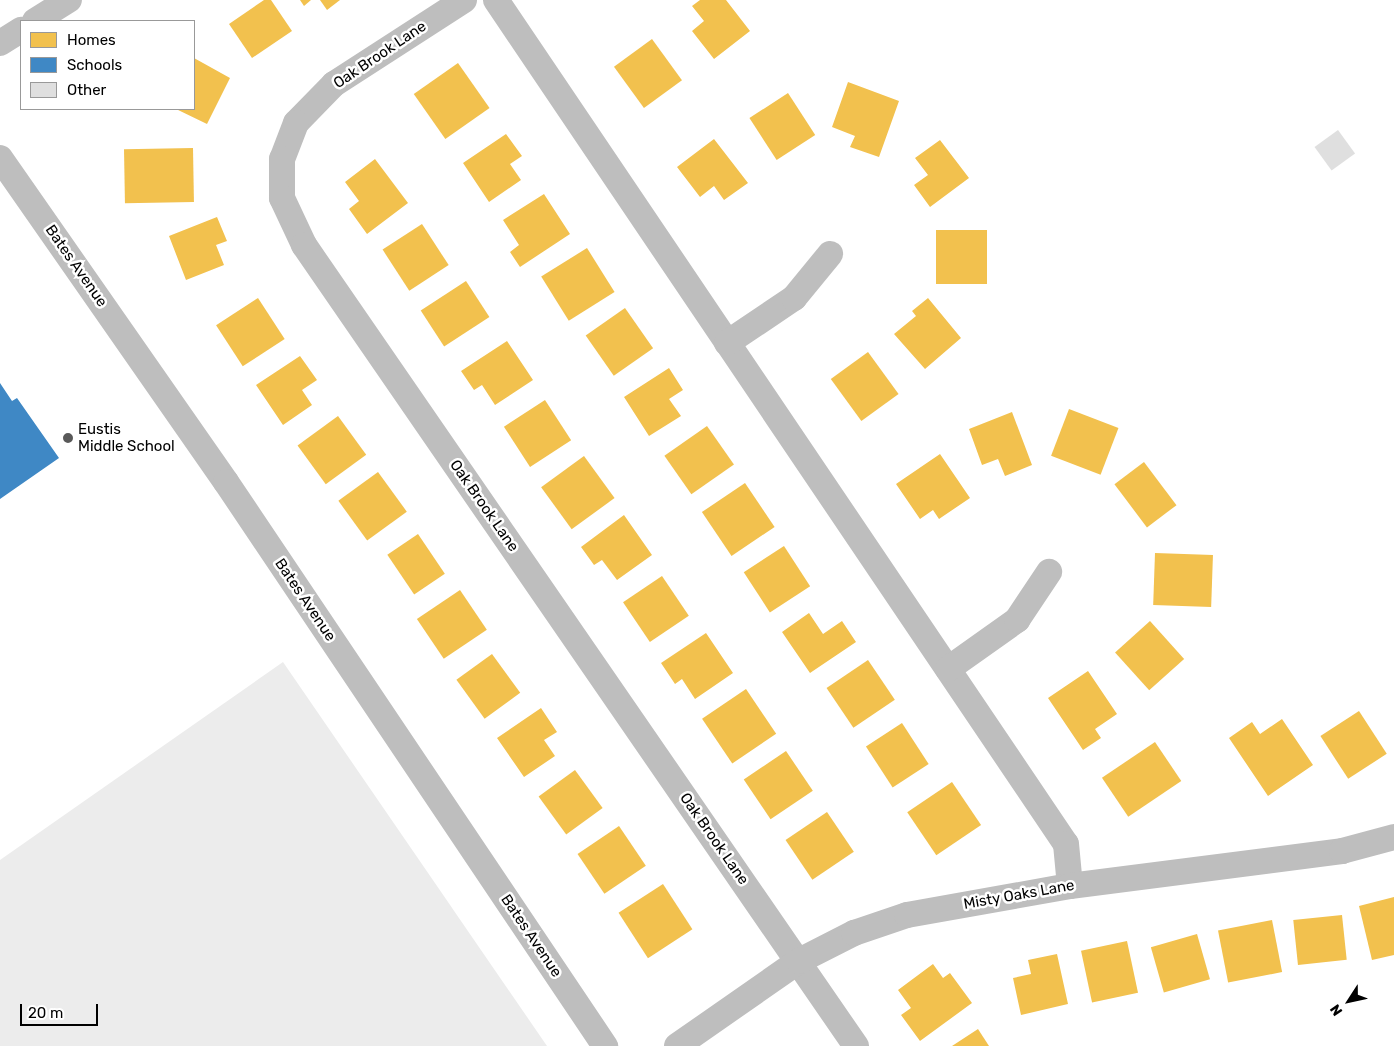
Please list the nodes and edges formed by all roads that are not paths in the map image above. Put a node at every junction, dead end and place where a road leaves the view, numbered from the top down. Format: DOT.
graph roads {
  1 [pos="69,0"];
  2 [pos="464,0"];
  3 [pos="496,0"];
  4 [pos="37,20"];
  5 [pos="20,31"];
  6 [pos="0,43"];
  7 [pos="0,158"];
  8 [pos="830,254"];
  9 [pos="727,343"];
  10 [pos="1049,572"];
  11 [pos="948,669"];
  12 [pos="1394,837"];
  13 [pos="1070,886"];
  14 [pos="799,961"];
  15 [pos="605,1046"];
  16 [pos="677,1046"];
  17 [pos="856,1046"];
  1 -- 4 [label="street"];
  2 -- 14 [label="street, Oak Brook Lane"];
  3 -- 9 [label="street"];
  5 -- 6 [label="street"];
  7 -- 15 [label="street, Bates Avenue"];
  8 -- 9 [label="street"];
  9 -- 11 [label="street"];
  10 -- 11 [label="street"];
  11 -- 13 [label="street"];
  12 -- 13 [label="street, Misty Oaks Lane"];
  13 -- 14 [label="street, Misty Oaks Lane"];
  14 -- 16 [label="street, Misty Oaks Lane"];
  14 -- 17 [label="street, Oak Brook Lane"];
}
